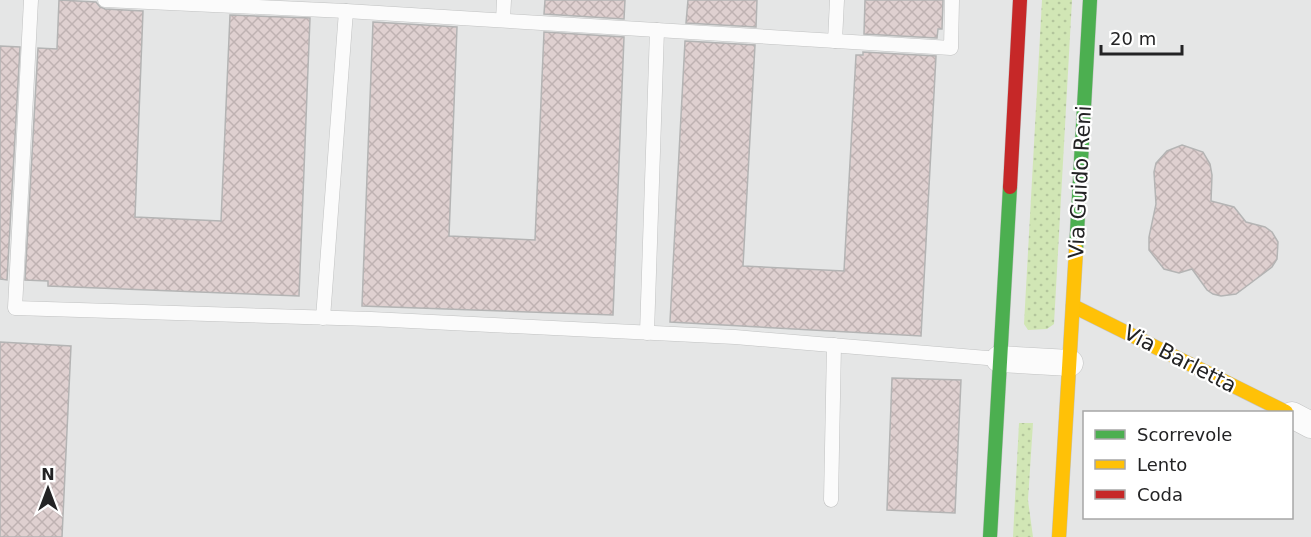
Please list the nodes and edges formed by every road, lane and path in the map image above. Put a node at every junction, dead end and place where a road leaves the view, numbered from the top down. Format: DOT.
graph roads {
  1 [pos="31,0"];
  2 [pos="105,0"];
  3 [pos="504,0"];
  4 [pos="837,0"];
  5 [pos="952,0"];
  6 [pos="1020,0"];
  7 [pos="1090,0"];
  8 [pos="177,2"];
  9 [pos="346,10"];
  10 [pos="503,20"];
  11 [pos="657,30"];
  12 [pos="835,40"];
  13 [pos="1073,306"];
  14 [pos="0,307"];
  15 [pos="15,308"];
  16 [pos="324,318"];
  17 [pos="647,333"];
  18 [pos="834,345"];
  19 [pos="999,359"];
  20 [pos="1070,363"];
  21 [pos="1284,411"];
  22 [pos="1293,416"];
  23 [pos="1311,425"];
  24 [pos="831,500"];
  25 [pos="990,537"];
  26 [pos="1059,537"];
  1 -- 15 [label="lane"];
  2 -- 8 [label="lane"];
  3 -- 10 [label="lane"];
  4 -- 12 [label="lane"];
  5 -- 12 [label="lane"];
  6 -- 19 [label="main road"];
  7 -- 13 [label="main road, Via Guido Reni"];
  8 -- 9 [label="lane"];
  9 -- 10 [label="lane"];
  9 -- 16 [label="lane"];
  10 -- 11 [label="lane"];
  11 -- 12 [label="lane"];
  11 -- 17 [label="lane"];
  13 -- 20 [label="main road, Via Guido Reni"];
  13 -- 21 [label="main road, Via Barletta"];
  14 -- 15 [label="lane"];
  15 -- 16 [label="lane"];
  16 -- 17 [label="lane"];
  17 -- 18 [label="lane"];
  18 -- 19 [label="lane"];
  18 -- 24 [label="lane"];
  19 -- 20 [label="street"];
  19 -- 25 [label="main road"];
  20 -- 26 [label="main road, Via Guido Reni"];
  22 -- 23 [label="street"];
}
